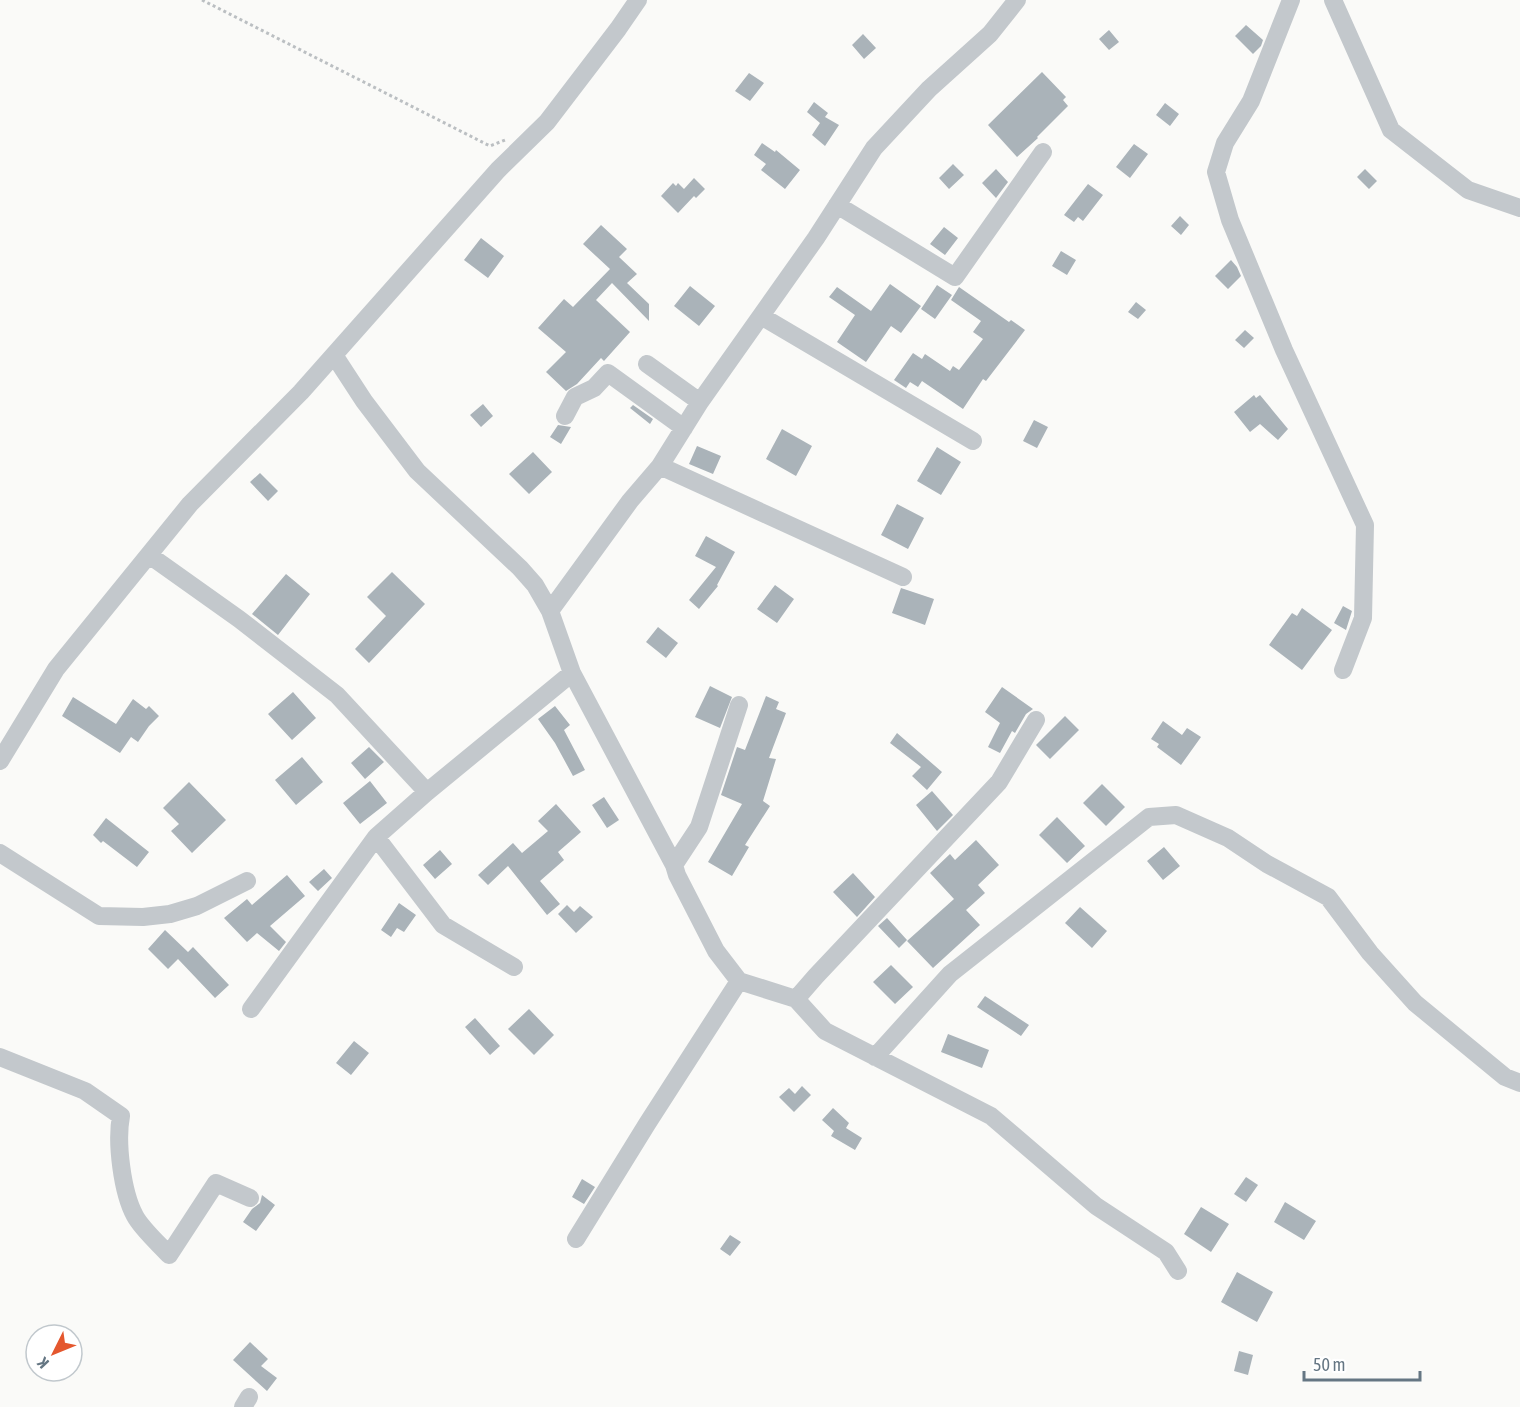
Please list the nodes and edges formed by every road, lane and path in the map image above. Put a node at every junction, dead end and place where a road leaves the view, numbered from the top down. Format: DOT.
graph roads {
  1 [pos="202,0"];
  2 [pos="638,0"];
  3 [pos="1017,0"];
  4 [pos="1291,0"];
  5 [pos="1333,0"];
  6 [pos="509,138"];
  7 [pos="1043,152"];
  8 [pos="837,205"];
  9 [pos="1520,208"];
  10 [pos="761,316"];
  11 [pos="334,355"];
  12 [pos="647,364"];
  13 [pos="700,402"];
  14 [pos="565,416"];
  15 [pos="684,428"];
  16 [pos="973,441"];
  17 [pos="660,466"];
  18 [pos="149,555"];
  19 [pos="903,577"];
  20 [pos="550,610"];
  21 [pos="1343,670"];
  22 [pos="572,673"];
  23 [pos="740,705"];
  24 [pos="1036,720"];
  25 [pos="0,761"];
  26 [pos="427,792"];
  27 [pos="376,837"];
  28 [pos="0,853"];
  29 [pos="674,865"];
  30 [pos="247,881"];
  31 [pos="514,967"];
  32 [pos="740,981"];
  33 [pos="796,999"];
  34 [pos="251,1009"];
  35 [pos="0,1057"];
  36 [pos="875,1058"];
  37 [pos="1520,1083"];
  38 [pos="250,1198"];
  39 [pos="576,1239"];
  40 [pos="1178,1271"];
  1 -- 6 [label="path"];
  2 -- 11 [label="street"];
  3 -- 8 [label="street"];
  4 -- 21 [label="street"];
  5 -- 9 [label="street"];
  7 -- 8 [label="street"];
  8 -- 10 [label="street"];
  10 -- 13 [label="street"];
  10 -- 16 [label="street"];
  11 -- 18 [label="street"];
  11 -- 20 [label="street"];
  12 -- 13 [label="street"];
  13 -- 15 [label="street"];
  14 -- 15 [label="street"];
  15 -- 17 [label="street"];
  17 -- 19 [label="street"];
  17 -- 20 [label="street"];
  18 -- 25 [label="street"];
  18 -- 26 [label="street"];
  20 -- 22 [label="street"];
  22 -- 26 [label="street"];
  22 -- 29 [label="street"];
  23 -- 29 [label="street"];
  24 -- 33 [label="street"];
  26 -- 27 [label="street"];
  27 -- 31 [label="street"];
  27 -- 34 [label="street"];
  28 -- 30 [label="street"];
  29 -- 32 [label="street"];
  32 -- 33 [label="street"];
  32 -- 39 [label="street"];
  33 -- 36 [label="street"];
  35 -- 38 [label="street"];
  36 -- 37 [label="street"];
  36 -- 40 [label="street"];
}
